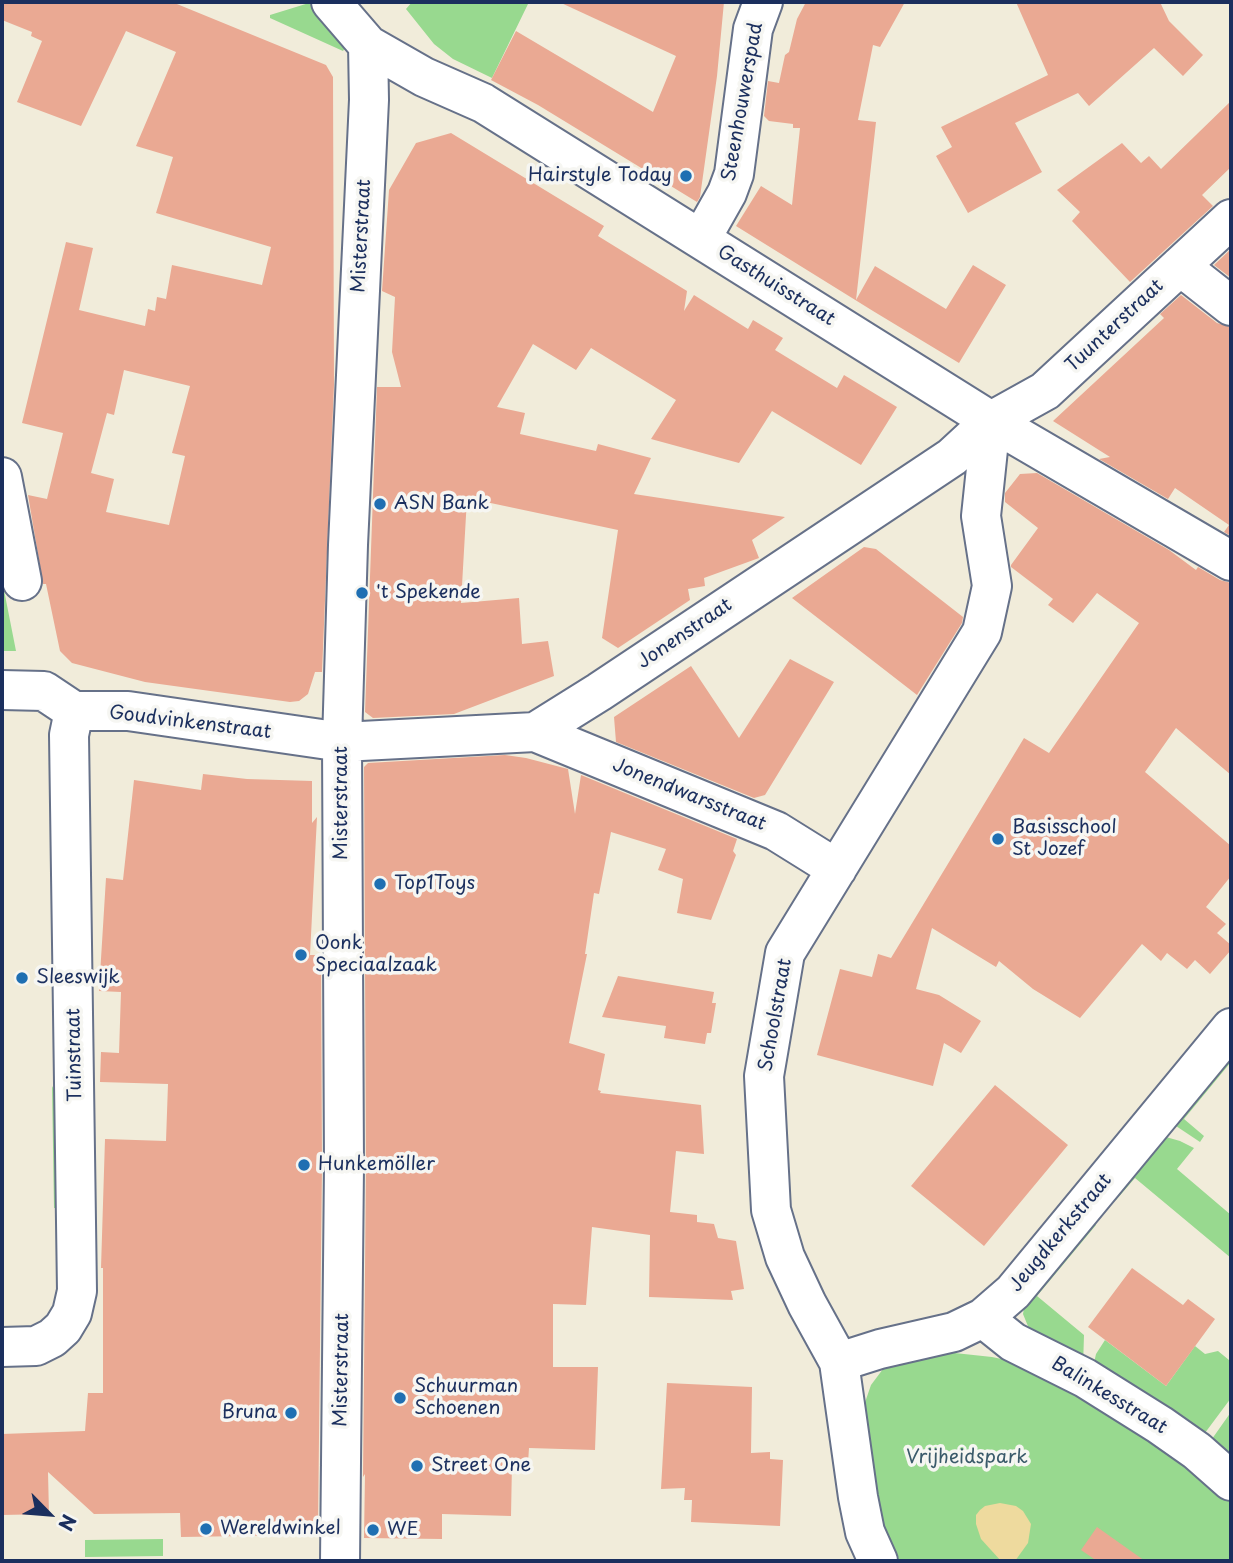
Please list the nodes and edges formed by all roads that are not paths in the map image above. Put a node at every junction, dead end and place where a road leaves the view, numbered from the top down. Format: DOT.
graph roads {
  1 [pos="331,2"];
  2 [pos="763,2"];
  3 [pos="368,45"];
  4 [pos="1231,219"];
  5 [pos="701,239"];
  6 [pos="1180,266"];
  7 [pos="1231,306"];
  8 [pos="991,421"];
  9 [pos="2,477"];
  10 [pos="1231,561"];
  11 [pos="22,581"];
  12 [pos="2,690"];
  13 [pos="74,712"];
  14 [pos="535,732"];
  15 [pos="342,743"];
  16 [pos="837,869"];
  17 [pos="1231,1028"];
  18 [pos="983,1318"];
  19 [pos="2,1347"];
  20 [pos="839,1362"];
  21 [pos="1231,1481"];
  22 [pos="340,1561"];
  23 [pos="878,1561"];
  1 -- 3 [label="street, Gasthuisstraat"];
  2 -- 5 [label="street, Steenhouwerspad"];
  3 -- 5 [label="street, Gasthuisstraat"];
  3 -- 15 [label="street, Misterstraat"];
  4 -- 6 [label="street, Tuunterstraat"];
  5 -- 8 [label="street, Gasthuisstraat"];
  6 -- 7 [label="street"];
  6 -- 8 [label="street, Tuunterstraat"];
  8 -- 10 [label="street, Gasthuisstraat"];
  8 -- 14 [label="street, Jonenstraat"];
  8 -- 16 [label="street, Schoolstraat"];
  9 -- 11 [label="street"];
  12 -- 13 [label="street"];
  13 -- 15 [label="street, Goudvinkenstraat"];
  13 -- 19 [label="street, Tuinstraat"];
  14 -- 15 [label="street, Jonenstraat"];
  14 -- 16 [label="street, Jonendwarsstraat"];
  15 -- 22 [label="street, Misterstraat"];
  16 -- 20 [label="street, Schoolstraat"];
  17 -- 18 [label="street, Jeugdkerkstraat"];
  18 -- 20 [label="street, Jeugdkerkstraat"];
  18 -- 21 [label="street, Balinkesstraat"];
  20 -- 23 [label="street, Schoolstraat"];
}
